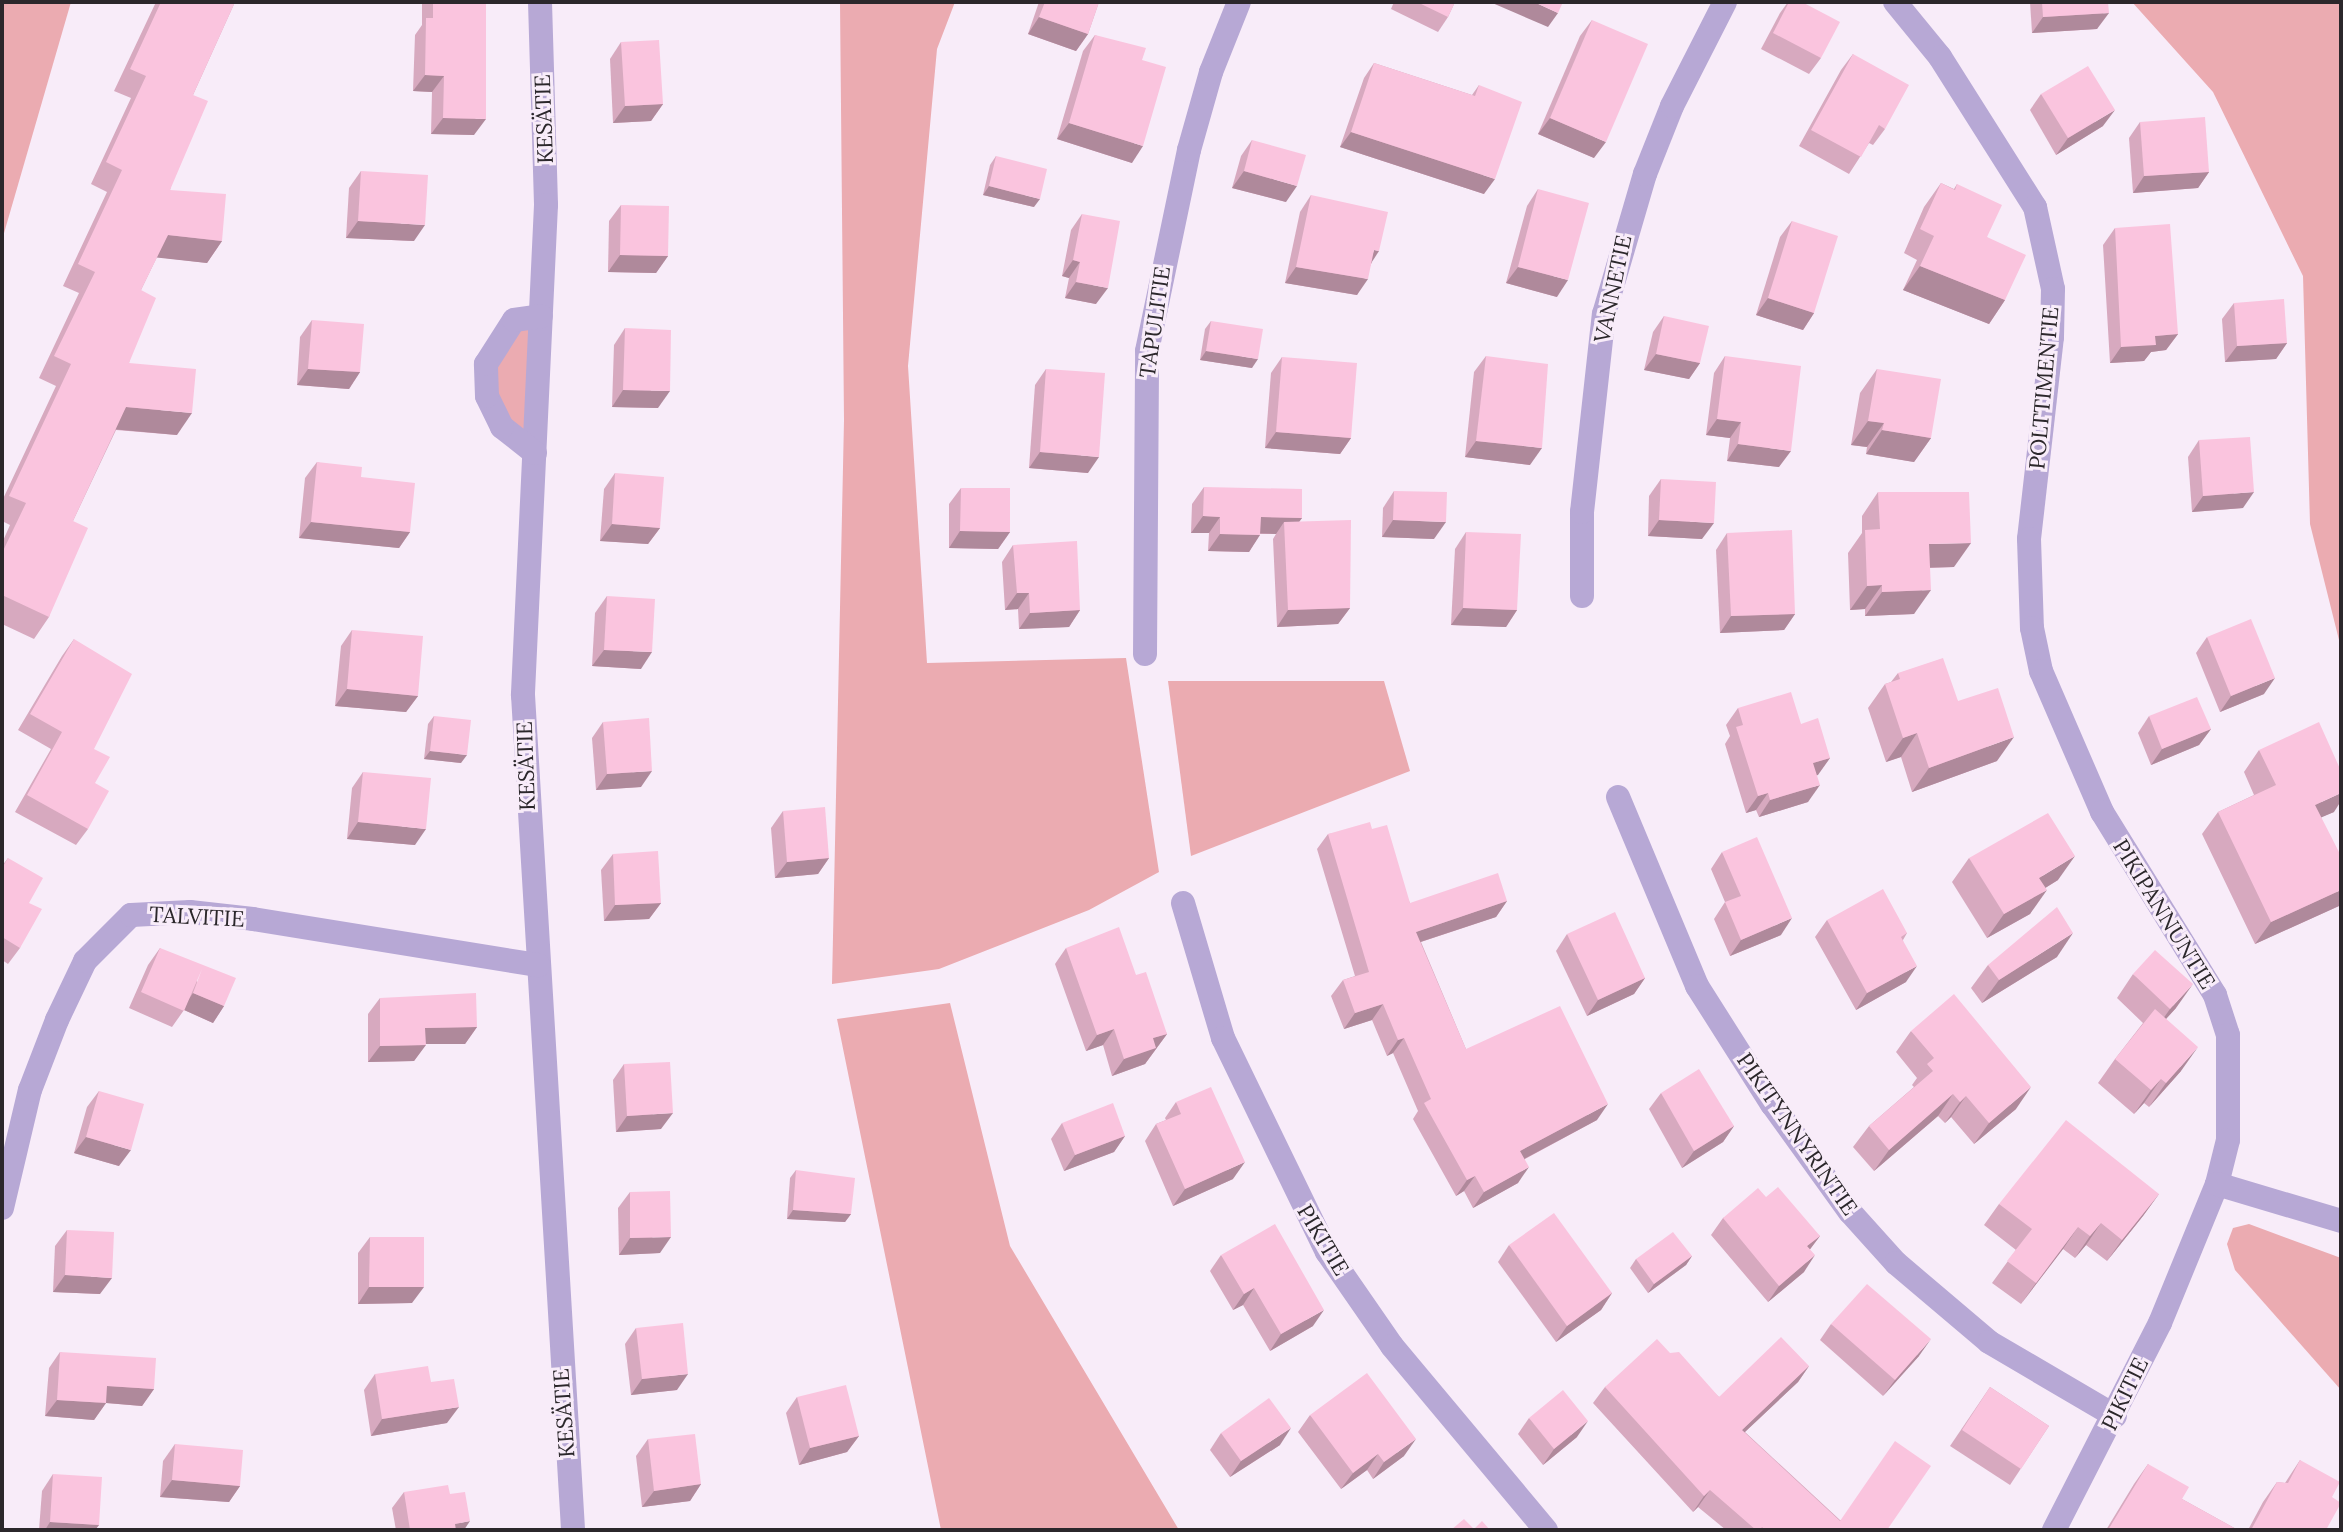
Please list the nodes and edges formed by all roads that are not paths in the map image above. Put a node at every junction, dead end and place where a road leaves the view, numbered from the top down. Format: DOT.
graph roads {
  1 [pos="540,2"];
  2 [pos="1239,2"];
  3 [pos="1725,2"];
  4 [pos="1895,2"];
  5 [pos="541,316"];
  6 [pos="535,453"];
  7 [pos="1582,596"];
  8 [pos="2032,628"];
  9 [pos="1145,654"];
  10 [pos="1618,797"];
  11 [pos="1183,903"];
  12 [pos="538,965"];
  13 [pos="2217,1184"];
  14 [pos="2,1208"];
  15 [pos="2341,1221"];
  16 [pos="2189,1255"];
  17 [pos="2115,1416"];
  18 [pos="573,1530"];
  19 [pos="1546,1530"];
  20 [pos="2054,1530"];
  1 -- 5 [label="street, KESÄTIE"];
  2 -- 9 [label="street, TAPULITIE"];
  3 -- 7 [label="street, VANNETIE"];
  4 -- 8 [label="street, POLTTIMENTIE"];
  5 -- 6 [label="street, KESÄTIE"];
  5 -- 6 [label="street"];
  6 -- 12 [label="street, KESÄTIE"];
  8 -- 13 [label="street, PIKIPANNUNTIE"];
  10 -- 17 [label="street, PIKITYNNYRINTIE"];
  11 -- 19 [label="street, PIKITIE"];
  12 -- 14 [label="street, TALVITIE"];
  12 -- 18 [label="street, KESÄTIE"];
  13 -- 15 [label="street"];
  13 -- 16 [label="street, PIKIPANNUNTIE"];
  16 -- 17 [label="street, PIKITIE"];
  17 -- 20 [label="street, PIKITIE"];
}
